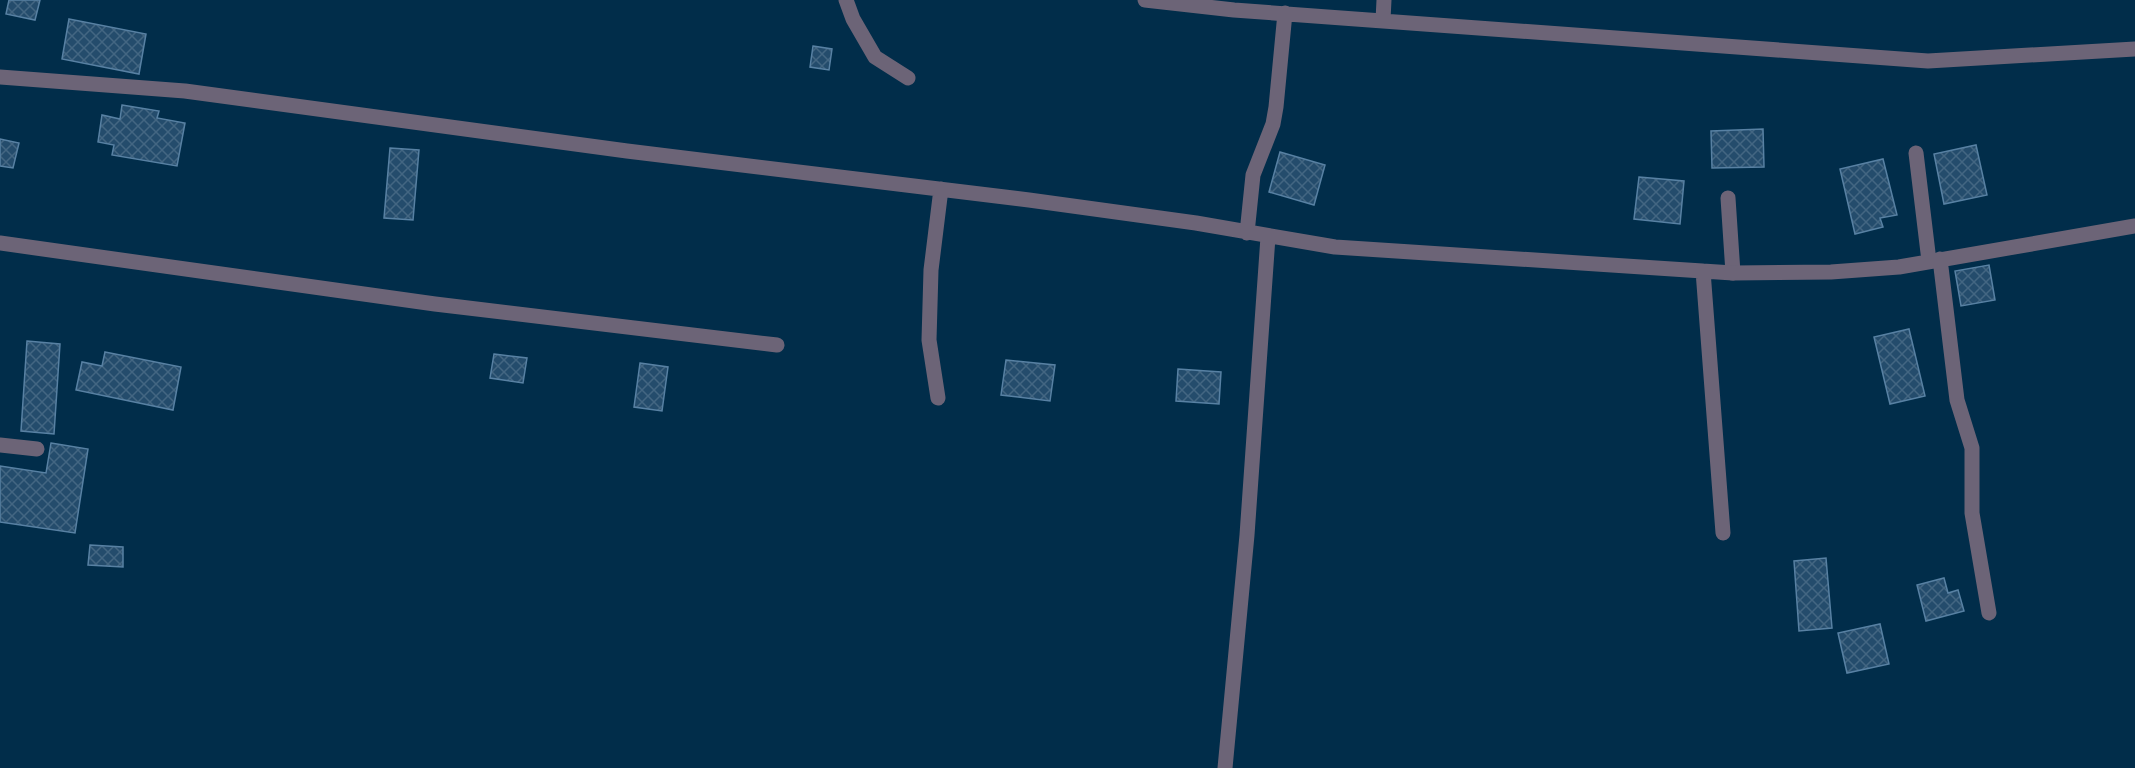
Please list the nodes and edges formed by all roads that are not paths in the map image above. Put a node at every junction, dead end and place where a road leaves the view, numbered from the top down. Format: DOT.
graph roads {
  1 [pos="846,0"];
  2 [pos="1144,0"];
  3 [pos="1384,0"];
  4 [pos="1284,13"];
  5 [pos="1383,20"];
  6 [pos="2135,49"];
  7 [pos="0,77"];
  8 [pos="908,78"];
  9 [pos="1916,153"];
  10 [pos="941,189"];
  11 [pos="1728,198"];
  12 [pos="2135,226"];
  13 [pos="1247,233"];
  14 [pos="1268,237"];
  15 [pos="0,243"];
  16 [pos="1934,260"];
  17 [pos="1703,271"];
  18 [pos="1732,273"];
  19 [pos="777,345"];
  20 [pos="938,398"];
  21 [pos="0,445"];
  22 [pos="37,449"];
  23 [pos="1723,533"];
  24 [pos="1989,613"];
  25 [pos="1225,768"];
  1 -- 8 [label="street"];
  2 -- 4 [label="street"];
  3 -- 5 [label="street"];
  4 -- 5 [label="street"];
  4 -- 13 [label="street"];
  5 -- 6 [label="street"];
  7 -- 10 [label="street"];
  9 -- 16 [label="street"];
  10 -- 13 [label="street"];
  10 -- 20 [label="street"];
  11 -- 18 [label="street"];
  12 -- 16 [label="street"];
  13 -- 14 [label="street"];
  14 -- 17 [label="street"];
  14 -- 25 [label="street"];
  15 -- 19 [label="street"];
  16 -- 18 [label="street"];
  16 -- 24 [label="street"];
  17 -- 18 [label="street"];
  17 -- 23 [label="street"];
  21 -- 22 [label="street"];
}
